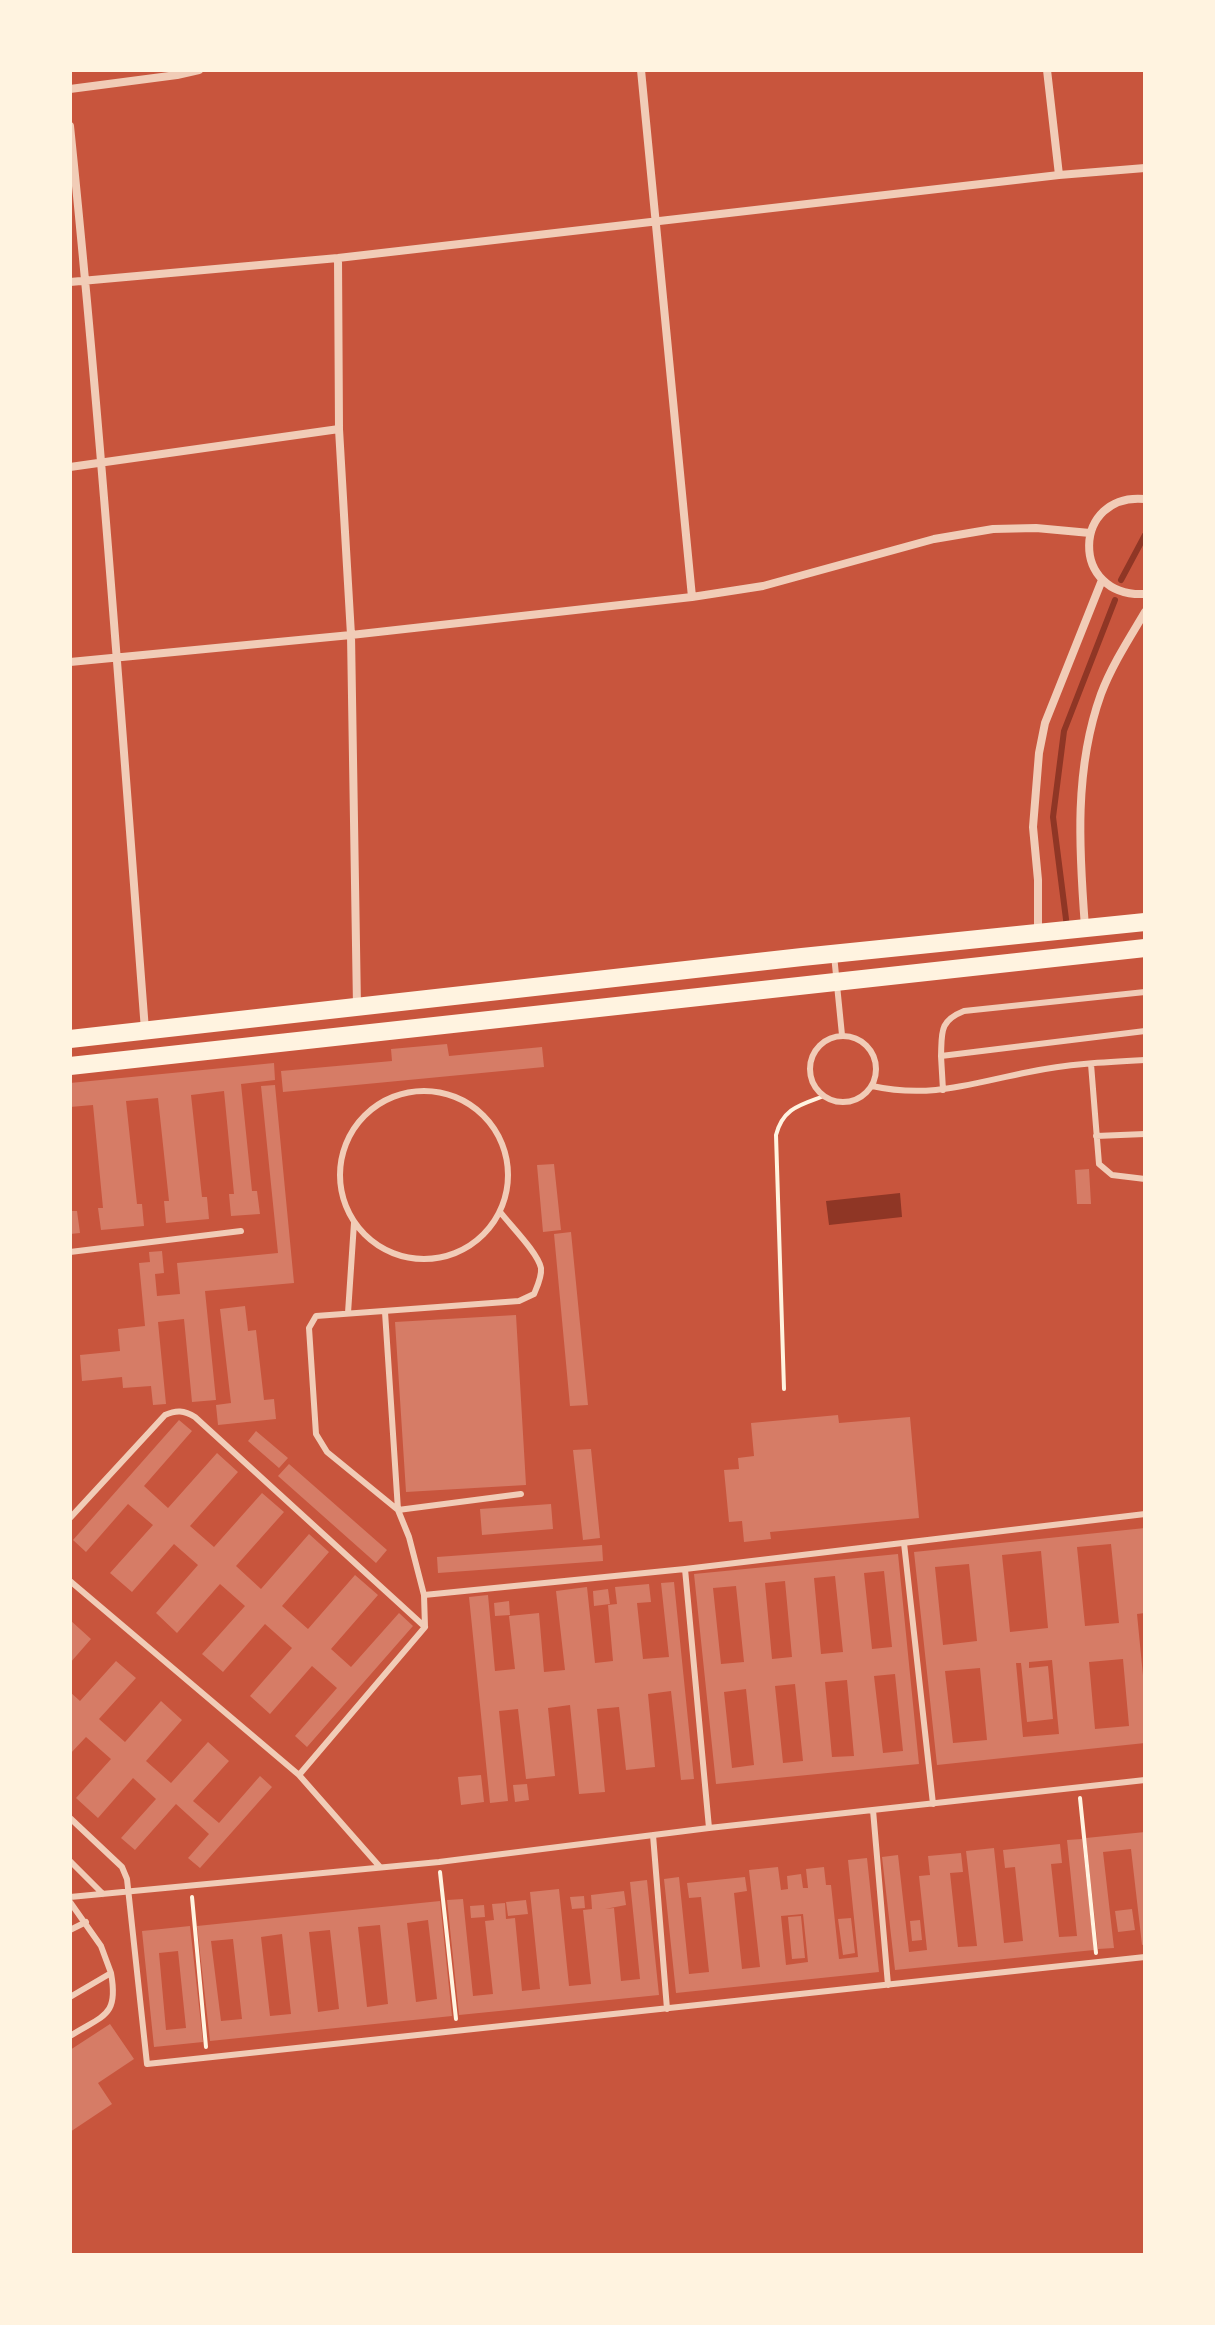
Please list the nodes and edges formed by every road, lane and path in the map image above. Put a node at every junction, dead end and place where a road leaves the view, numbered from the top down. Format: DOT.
graph roads {
  1 [pos="199,70"];
  2 [pos="641,70"];
  3 [pos="1047,70"];
  4 [pos="70,89"];
  5 [pos="70,126"];
  6 [pos="1145,168"];
  7 [pos="1059,175"];
  8 [pos="656,223"];
  9 [pos="338,258"];
  10 [pos="86,280"];
  11 [pos="70,282"];
  12 [pos="339,429"];
  13 [pos="100,463"];
  14 [pos="70,467"];
  15 [pos="1144,498"];
  16 [pos="1090,533"];
  17 [pos="1102,580"];
  18 [pos="1145,594"];
  19 [pos="692,597"];
  20 [pos="1145,612"];
  21 [pos="351,635"];
  22 [pos="117,657"];
  23 [pos="70,662"];
  24 [pos="1145,922"];
  25 [pos="1085,928"];
  26 [pos="1038,934"];
  27 [pos="1145,948"];
  28 [pos="834,955"];
  29 [pos="836,982"];
  30 [pos="1145,992"];
  31 [pos="357,1008"];
  32 [pos="145,1031"];
  33 [pos="1145,1031"];
  34 [pos="842,1035"];
  35 [pos="70,1039"];
  36 [pos="941,1056"];
  37 [pos="1145,1060"];
  38 [pos="1091,1064"];
  39 [pos="70,1066"];
  40 [pos="872,1086"];
  41 [pos="943,1090"];
  42 [pos="824,1096"];
  43 [pos="1145,1134"];
  44 [pos="1096,1136"];
  45 [pos="1145,1179"];
  46 [pos="501,1213"];
  47 [pos="354,1223"];
  48 [pos="241,1231"];
  49 [pos="70,1252"];
  50 [pos="385,1312"];
  51 [pos="348,1313"];
  52 [pos="784,1389"];
  53 [pos="521,1494"];
  54 [pos="398,1510"];
  55 [pos="1145,1514"];
  56 [pos="70,1518"];
  57 [pos="904,1543"];
  58 [pos="685,1569"];
  59 [pos="70,1581"];
  60 [pos="424,1595"];
  61 [pos="425,1627"];
  62 [pos="299,1775"];
  63 [pos="1145,1780"];
  64 [pos="1079,1788"];
  65 [pos="933,1804"];
  66 [pos="873,1810"];
  67 [pos="70,1818"];
  68 [pos="709,1828"];
  69 [pos="653,1835"];
  70 [pos="70,1861"];
  71 [pos="439,1862"];
  72 [pos="380,1867"];
  73 [pos="191,1886"];
  74 [pos="129,1892"];
  75 [pos="103,1894"];
  76 [pos="70,1900"];
  77 [pos="86,1922"];
  78 [pos="70,1930"];
  79 [pos="1145,1957"];
  80 [pos="1097,1963"];
  81 [pos="111,1973"];
  82 [pos="888,1985"];
  83 [pos="70,1997"];
  84 [pos="667,2009"];
  85 [pos="457,2031"];
  86 [pos="70,2036"];
  87 [pos="207,2058"];
  1 -- 4 [label="street"];
  2 -- 8 [label="street"];
  3 -- 7 [label="street"];
  5 -- 10 [label="street"];
  6 -- 7 [label="street"];
  7 -- 8 [label="street"];
  8 -- 9 [label="street"];
  8 -- 19 [label="street"];
  9 -- 10 [label="street"];
  9 -- 12 [label="street"];
  10 -- 11 [label="street"];
  10 -- 13 [label="street"];
  12 -- 13 [label="street"];
  12 -- 21 [label="street"];
  13 -- 14 [label="street"];
  13 -- 22 [label="street"];
  15 -- 16 [label="street"];
  16 -- 17 [label="street"];
  16 -- 19 [label="street"];
  17 -- 18 [label="street"];
  17 -- 26 [label="street"];
  19 -- 21 [label="street"];
  20 -- 25 [label="street"];
  21 -- 22 [label="street"];
  21 -- 31 [label="street"];
  22 -- 23 [label="street"];
  22 -- 32 [label="street"];
  24 -- 25 [label="main road"];
  25 -- 26 [label="main road"];
  26 -- 28 [label="main road"];
  27 -- 29 [label="main road"];
  28 -- 29 [label="lane"];
  28 -- 31 [label="main road"];
  29 -- 34 [label="lane"];
  29 -- 39 [label="main road"];
  30 -- 36 [label="lane"];
  31 -- 32 [label="main road"];
  32 -- 35 [label="main road"];
  33 -- 36 [label="lane"];
  34 -- 40 [label="lane"];
  34 -- 42 [label="lane"];
  36 -- 41 [label="lane"];
  37 -- 38 [label="lane"];
  38 -- 41 [label="lane"];
  38 -- 44 [label="lane"];
  40 -- 41 [label="lane"];
  40 -- 42 [label="lane"];
  42 -- 52 [label="path"];
  43 -- 44 [label="lane"];
  44 -- 45 [label="lane"];
  46 -- 47 [label="lane"];
  46 -- 47 [label="lane"];
  46 -- 50 [label="lane"];
  47 -- 51 [label="lane"];
  48 -- 49 [label="lane"];
  50 -- 51 [label="lane"];
  50 -- 54 [label="lane"];
  51 -- 54 [label="lane"];
  53 -- 54 [label="lane"];
  54 -- 60 [label="lane"];
  55 -- 57 [label="lane"];
  56 -- 61 [label="lane"];
  57 -- 58 [label="lane"];
  57 -- 65 [label="lane"];
  58 -- 60 [label="lane"];
  58 -- 68 [label="lane"];
  59 -- 62 [label="lane"];
  60 -- 61 [label="lane"];
  61 -- 62 [label="lane"];
  62 -- 72 [label="lane"];
  63 -- 64 [label="lane"];
  64 -- 65 [label="lane"];
  64 -- 80 [label="path"];
  65 -- 66 [label="lane"];
  66 -- 68 [label="lane"];
  66 -- 82 [label="lane"];
  67 -- 74 [label="lane"];
  68 -- 69 [label="lane"];
  69 -- 71 [label="lane"];
  69 -- 84 [label="lane"];
  70 -- 75 [label="lane"];
  71 -- 72 [label="lane"];
  71 -- 85 [label="path"];
  72 -- 73 [label="lane"];
  73 -- 74 [label="lane"];
  73 -- 87 [label="path"];
  74 -- 75 [label="lane"];
  74 -- 87 [label="lane"];
  75 -- 76 [label="lane"];
  76 -- 77 [label="lane"];
  77 -- 78 [label="lane"];
  77 -- 81 [label="lane"];
  79 -- 80 [label="lane"];
  80 -- 82 [label="lane"];
  81 -- 83 [label="lane"];
  81 -- 86 [label="lane"];
  82 -- 84 [label="lane"];
  84 -- 85 [label="lane"];
  85 -- 87 [label="lane"];
}
